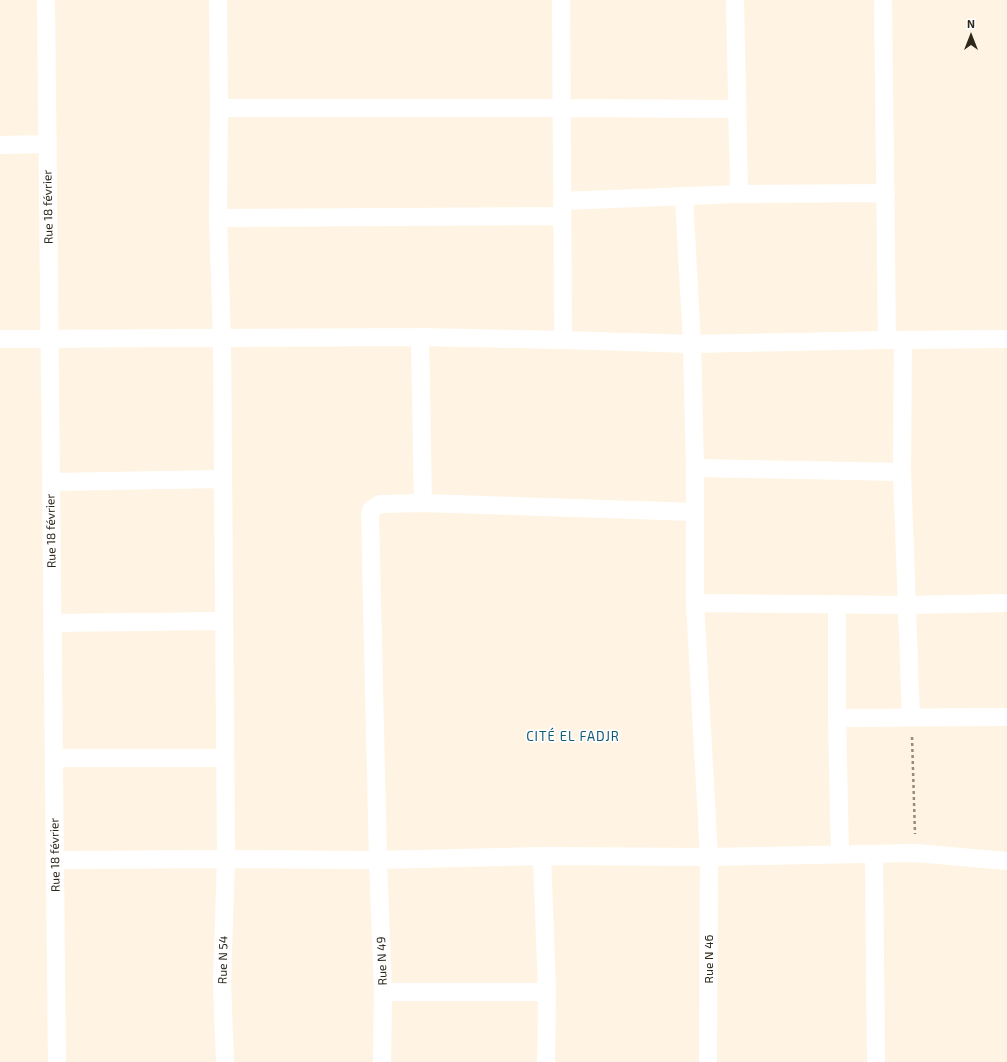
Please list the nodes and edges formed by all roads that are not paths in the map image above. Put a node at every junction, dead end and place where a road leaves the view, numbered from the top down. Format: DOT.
graph roads {
  1 [pos="46,0"];
  2 [pos="218,0"];
  3 [pos="561,0"];
  4 [pos="735,0"];
  5 [pos="883,0"];
  6 [pos="219,108"];
  7 [pos="562,108"];
  8 [pos="737,109"];
  9 [pos="48,144"];
  10 [pos="0,145"];
  11 [pos="886,193"];
  12 [pos="739,194"];
  13 [pos="684,197"];
  14 [pos="562,209"];
  15 [pos="218,218"];
  16 [pos="420,337"];
  17 [pos="0,339"];
  18 [pos="222,339"];
  19 [pos="1007,339"];
  20 [pos="50,340"];
  21 [pos="563,340"];
  22 [pos="895,340"];
  23 [pos="692,344"];
  24 [pos="695,468"];
  25 [pos="902,472"];
  26 [pos="223,479"];
  27 [pos="51,482"];
  28 [pos="423,503"];
  29 [pos="694,512"];
  30 [pos="694,603"];
  31 [pos="1007,603"];
  32 [pos="837,604"];
  33 [pos="907,604"];
  34 [pos="224,622"];
  35 [pos="52,623"];
  36 [pos="1007,717"];
  37 [pos="837,718"];
  38 [pos="911,718"];
  39 [pos="54,758"];
  40 [pos="225,758"];
  41 [pos="840,854"];
  42 [pos="874,854"];
  43 [pos="542,856"];
  44 [pos="709,857"];
  45 [pos="226,859"];
  46 [pos="55,860"];
  47 [pos="378,860"];
  48 [pos="1007,861"];
  49 [pos="383,992"];
  50 [pos="547,992"];
  51 [pos="57,1062"];
  52 [pos="225,1062"];
  53 [pos="382,1062"];
  54 [pos="546,1062"];
  55 [pos="708,1062"];
  56 [pos="876,1062"];
  1 -- 9 [label="street, Rue 18 février"];
  2 -- 6 [label="street, Rue N 54"];
  3 -- 7 [label="street"];
  4 -- 8 [label="street"];
  5 -- 11 [label="street"];
  6 -- 7 [label="street"];
  6 -- 15 [label="street, Rue N 54"];
  7 -- 8 [label="street"];
  7 -- 14 [label="street"];
  8 -- 12 [label="street"];
  9 -- 10 [label="street"];
  9 -- 20 [label="street, Rue 18 février"];
  11 -- 12 [label="street"];
  11 -- 22 [label="street"];
  12 -- 13 [label="street"];
  13 -- 14 [label="street"];
  13 -- 23 [label="street, Rue N 46"];
  14 -- 15 [label="street"];
  14 -- 21 [label="street"];
  15 -- 18 [label="street, Rue N 54"];
  16 -- 18 [label="street"];
  16 -- 21 [label="street"];
  16 -- 28 [label="street"];
  17 -- 20 [label="street"];
  18 -- 20 [label="street"];
  18 -- 26 [label="street, Rue N 54"];
  19 -- 22 [label="street"];
  20 -- 27 [label="street, Rue 18 février"];
  21 -- 23 [label="street"];
  22 -- 23 [label="street"];
  22 -- 25 [label="street"];
  23 -- 24 [label="street, Rue N 46"];
  24 -- 25 [label="street"];
  24 -- 29 [label="street, Rue N 46"];
  25 -- 33 [label="street"];
  26 -- 27 [label="street"];
  26 -- 34 [label="street, Rue N 54"];
  27 -- 35 [label="street, Rue 18 février"];
  28 -- 29 [label="street, Rue N 49"];
  28 -- 47 [label="street, Rue N 49"];
  29 -- 30 [label="street, Rue N 46"];
  30 -- 32 [label="street"];
  30 -- 44 [label="street, Rue N 46"];
  31 -- 33 [label="street"];
  32 -- 33 [label="street"];
  32 -- 37 [label="street"];
  33 -- 38 [label="street"];
  34 -- 35 [label="street"];
  34 -- 40 [label="street, Rue N 54"];
  35 -- 39 [label="street, Rue 18 février"];
  36 -- 38 [label="street"];
  37 -- 38 [label="street"];
  37 -- 41 [label="street"];
  39 -- 40 [label="street"];
  39 -- 46 [label="street, Rue 18 février"];
  40 -- 45 [label="street, Rue N 54"];
  41 -- 42 [label="street"];
  41 -- 44 [label="street"];
  42 -- 48 [label="street"];
  42 -- 56 [label="street"];
  43 -- 44 [label="street"];
  43 -- 47 [label="street"];
  43 -- 50 [label="street"];
  44 -- 55 [label="street, Rue N 46"];
  45 -- 46 [label="street"];
  45 -- 47 [label="street"];
  45 -- 52 [label="street, Rue N 54"];
  46 -- 51 [label="street, Rue 18 février"];
  47 -- 49 [label="street, Rue N 49"];
  49 -- 50 [label="street"];
  49 -- 53 [label="street, Rue N 49"];
  50 -- 54 [label="street"];
}
